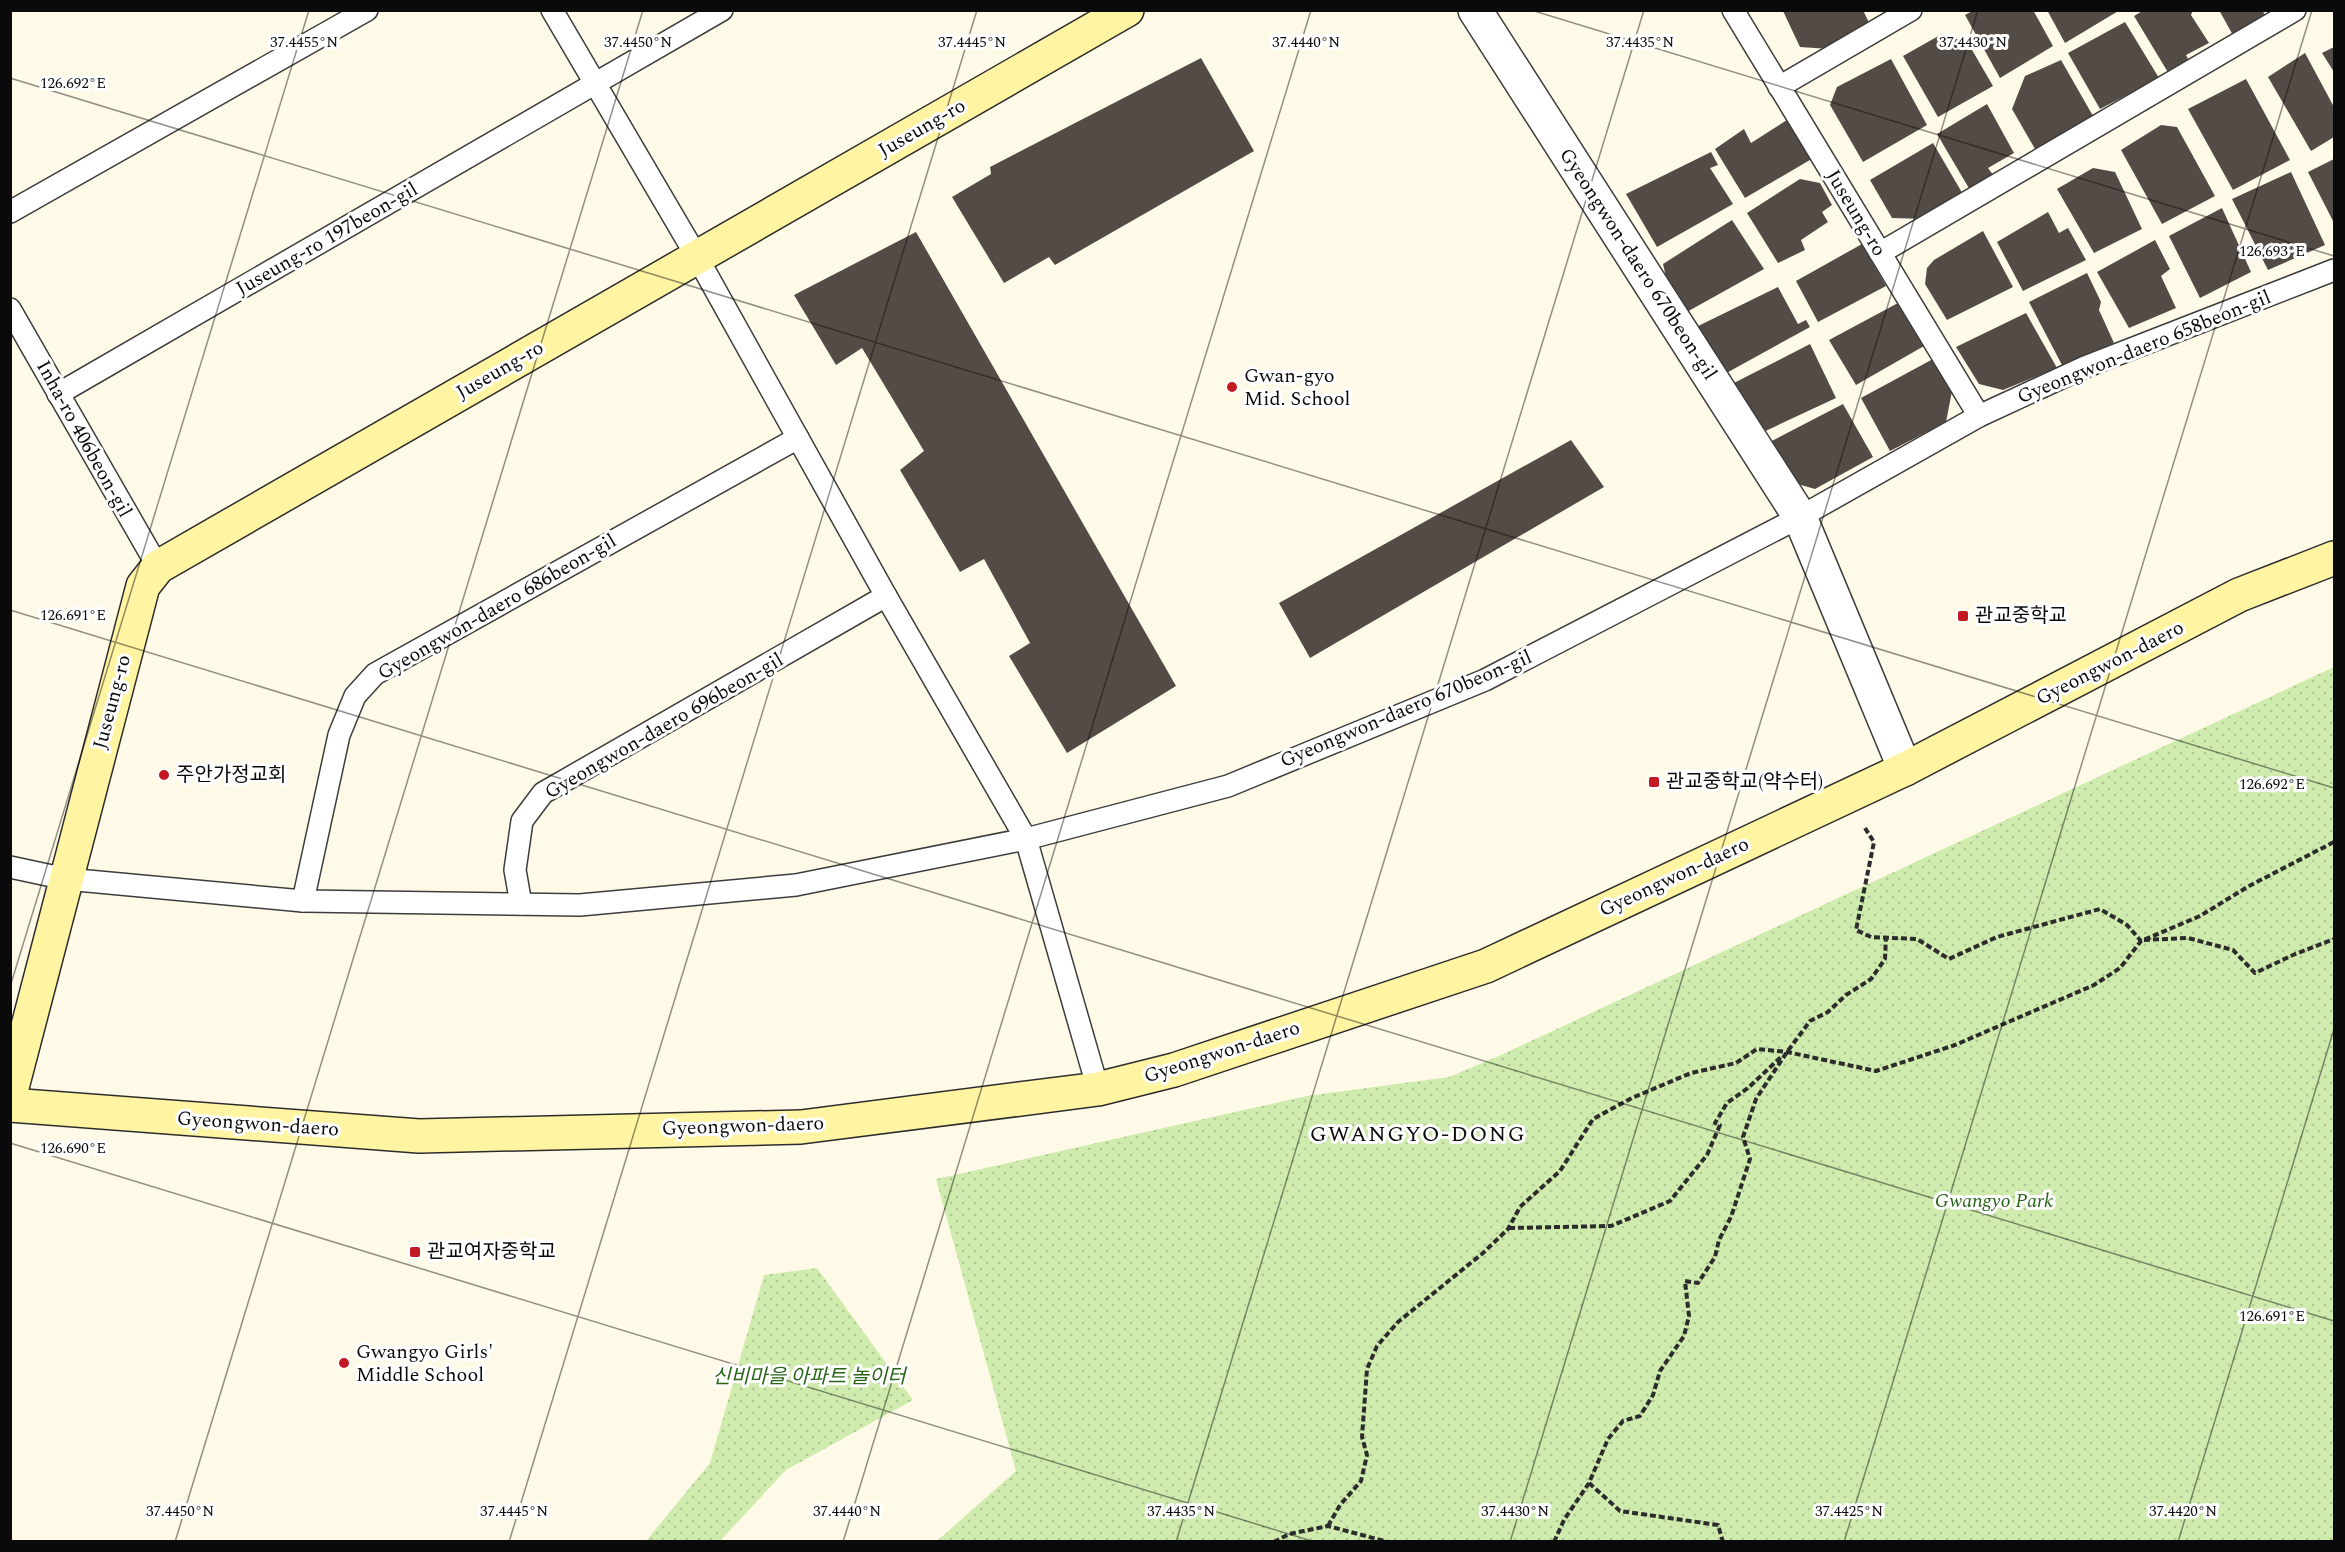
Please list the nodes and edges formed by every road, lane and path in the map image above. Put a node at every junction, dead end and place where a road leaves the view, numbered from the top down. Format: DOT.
graph roads {
  1 [pos="367,10"];
  2 [pos="552,10"];
  3 [pos="722,10"];
  4 [pos="1127,10"];
  5 [pos="1475,10"];
  6 [pos="1733,10"];
  7 [pos="1911,10"];
  8 [pos="2295,10"];
  9 [pos="595,84"];
  10 [pos="1779,87"];
  11 [pos="10,212"];
  12 [pos="1880,253"];
  13 [pos="697,257"];
  14 [pos="2334,270"];
  15 [pos="10,309"];
  16 [pos="58,394"];
  17 [pos="1979,416"];
  18 [pos="798,438"];
  19 [pos="1800,518"];
  20 [pos="2334,558"];
  21 [pos="158,567"];
  22 [pos="886,596"];
  23 [pos="1905,769"];
  24 [pos="1843,798"];
  25 [pos="1026,839"];
  26 [pos="2334,842"];
  27 [pos="10,867"];
  28 [pos="66,879"];
  29 [pos="303,901"];
  30 [pos="521,904"];
  31 [pos="1886,936"];
  32 [pos="2334,939"];
  33 [pos="2141,941"];
  34 [pos="1787,1052"];
  35 [pos="1098,1089"];
  36 [pos="10,1095"];
  37 [pos="10,1105"];
  38 [pos="1509,1228"];
  39 [pos="1589,1483"];
  40 [pos="1328,1526"];
  41 [pos="1274,1542"];
  42 [pos="1388,1542"];
  43 [pos="1554,1542"];
  44 [pos="1723,1542"];
  1 -- 11 [label="lane"];
  2 -- 9 [label="lane"];
  3 -- 9 [label="lane, Juseung-ro 197beon-gil"];
  4 -- 13 [label="main road, Juseung-ro"];
  5 -- 19 [label="street, Gyeongwon-daero 670beon-gil"];
  6 -- 10 [label="lane, Juseung-ro"];
  7 -- 10 [label="lane"];
  8 -- 12 [label="lane"];
  9 -- 13 [label="lane"];
  9 -- 16 [label="lane, Juseung-ro 197beon-gil"];
  10 -- 12 [label="lane, Juseung-ro"];
  12 -- 17 [label="lane, Juseung-ro"];
  13 -- 18 [label="lane"];
  13 -- 21 [label="main road, Juseung-ro"];
  14 -- 17 [label="lane, Gyeongwon-daero 658beon-gil"];
  15 -- 16 [label="lane, Inha-ro 406beon-gil"];
  16 -- 21 [label="lane, Inha-ro 406beon-gil"];
  17 -- 19 [label="lane, Gyeongwon-daero 658beon-gil"];
  18 -- 22 [label="lane"];
  18 -- 29 [label="lane, Gyeongwon-daero 686beon-gil"];
  19 -- 23 [label="street, Gyeongwon-daero 670beon-gil"];
  19 -- 25 [label="lane, Gyeongwon-daero 670beon-gil"];
  20 -- 23 [label="main road, Gyeongwon-daero"];
  21 -- 28 [label="main road, Juseung-ro"];
  22 -- 25 [label="lane"];
  22 -- 30 [label="lane, Gyeongwon-daero 696beon-gil"];
  23 -- 24 [label="main road, Gyeongwon-daero"];
  24 -- 31 [label="path"];
  24 -- 35 [label="main road, Gyeongwon-daero"];
  25 -- 30 [label="lane"];
  25 -- 35 [label="lane"];
  26 -- 33 [label="path"];
  27 -- 28 [label="lane"];
  28 -- 29 [label="lane"];
  28 -- 36 [label="main road, Juseung-ro"];
  29 -- 30 [label="lane"];
  31 -- 33 [label="path"];
  31 -- 34 [label="path"];
  32 -- 33 [label="path"];
  33 -- 34 [label="path"];
  34 -- 38 [label="path"];
  34 -- 38 [label="path"];
  34 -- 39 [label="path"];
  35 -- 37 [label="main road, Gyeongwon-daero"];
  38 -- 40 [label="path"];
  39 -- 43 [label="path"];
  39 -- 44 [label="path"];
  40 -- 41 [label="path"];
  40 -- 42 [label="path"];
}
